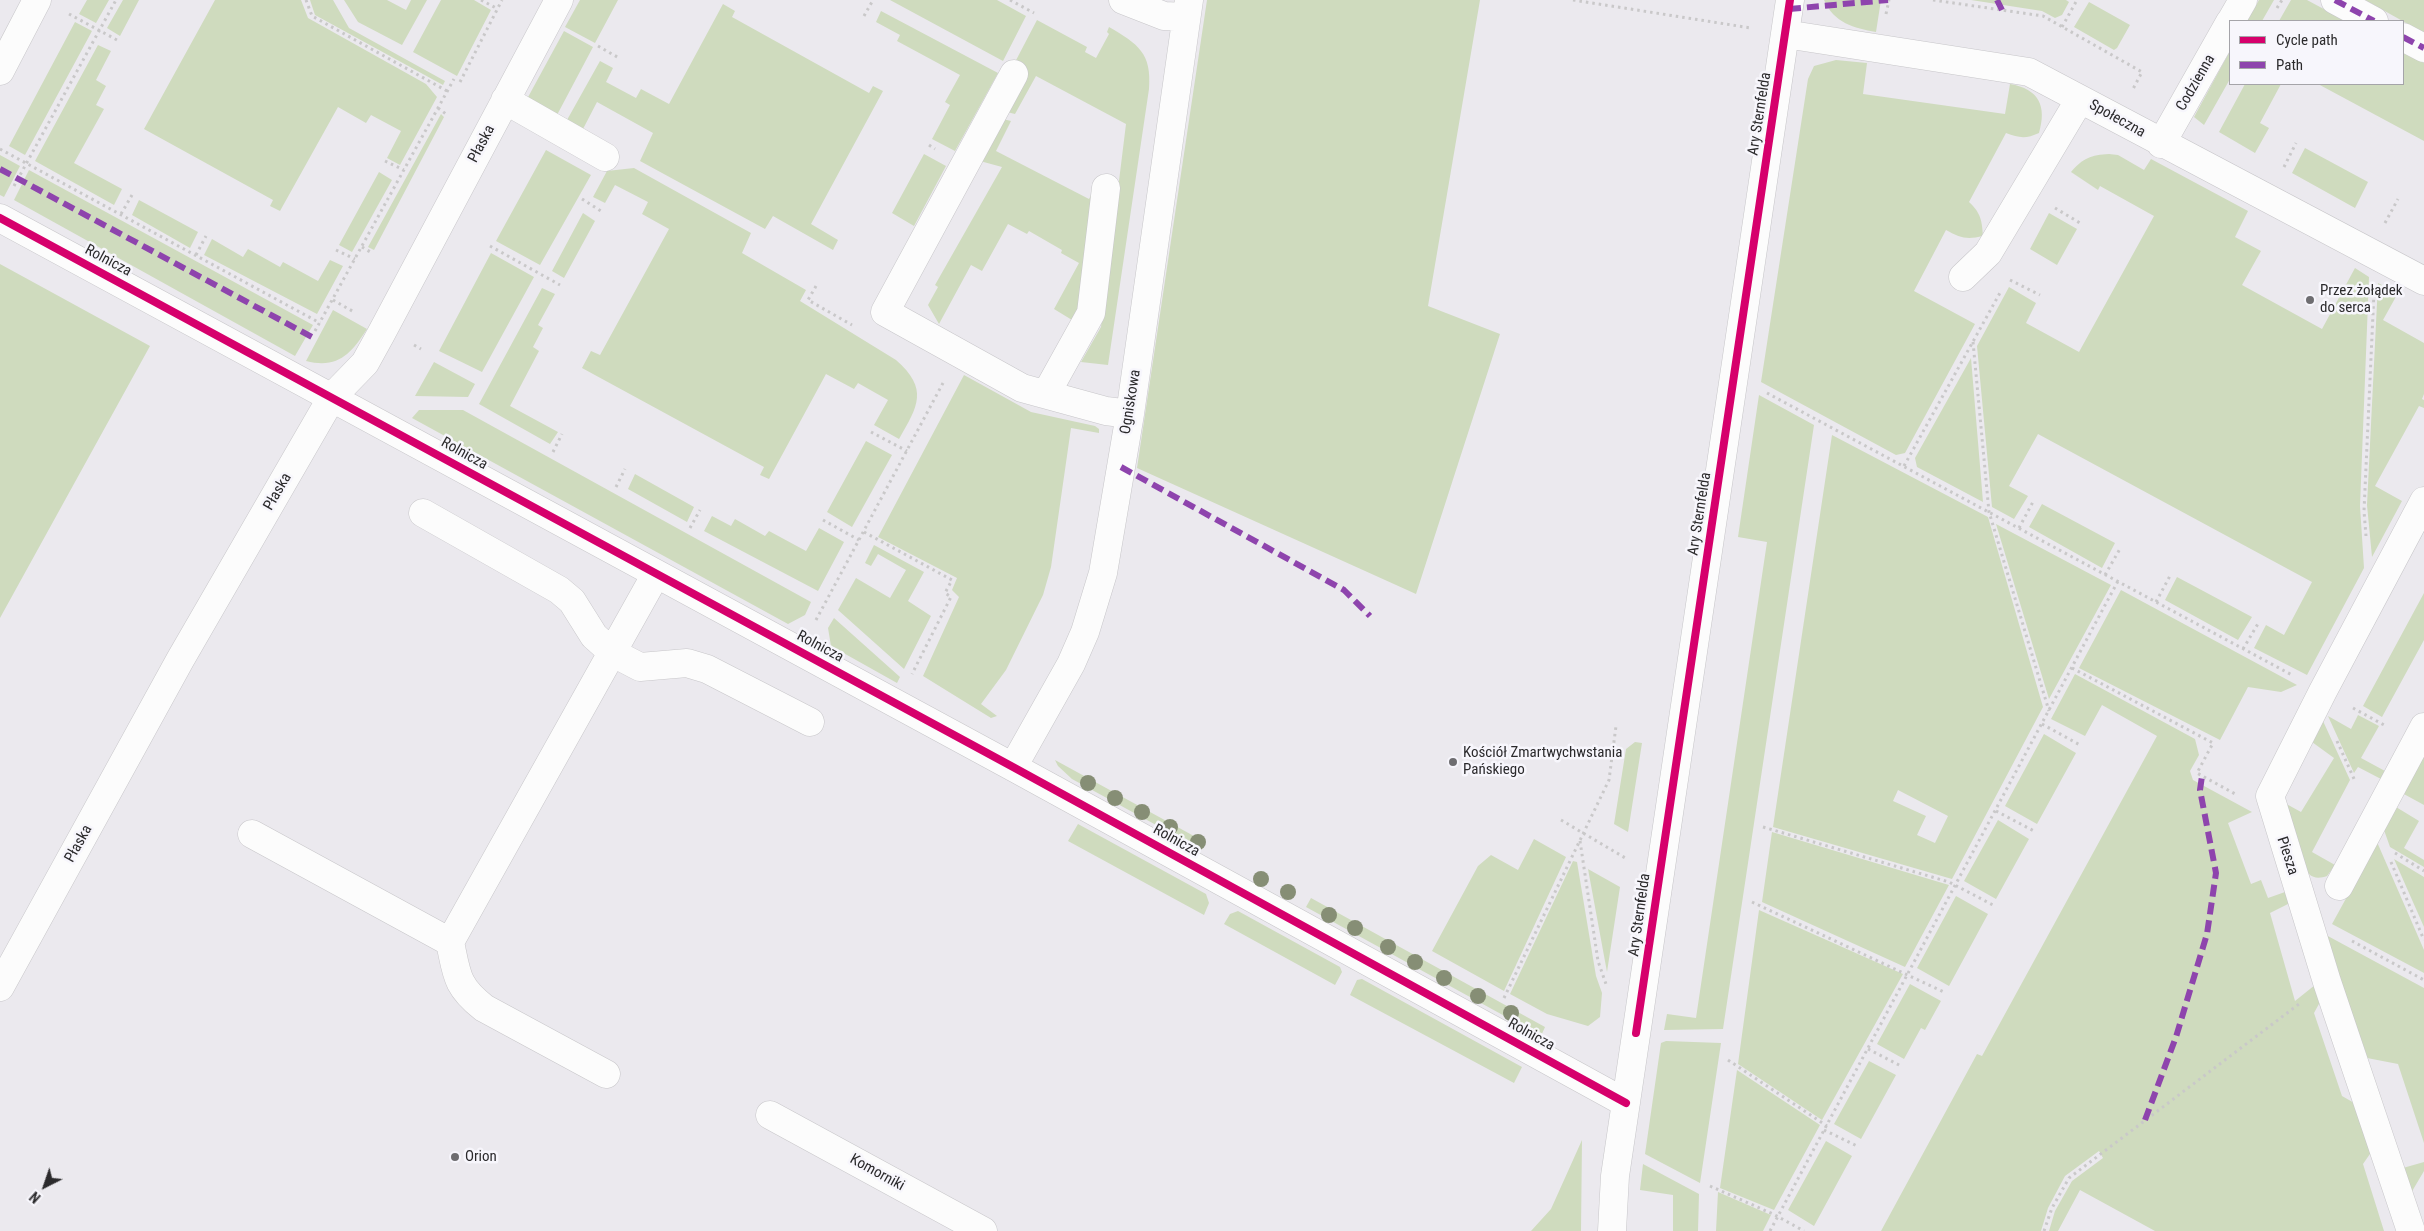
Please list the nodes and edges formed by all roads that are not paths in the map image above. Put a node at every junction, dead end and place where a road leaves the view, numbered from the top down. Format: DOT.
graph roads {
  1 [pos="37,0"];
  2 [pos="559,0"];
  3 [pos="1123,0"];
  4 [pos="1790,0"];
  5 [pos="2243,0"];
  6 [pos="2335,0"];
  7 [pos="1187,9"];
  8 [pos="2231,20"];
  9 [pos="2372,20"];
  10 [pos="2229,24"];
  11 [pos="1785,34"];
  12 [pos="2404,38"];
  13 [pos="2424,48"];
  14 [pos="0,71"];
  15 [pos="1014,74"];
  16 [pos="2080,98"];
  17 [pos="505,100"];
  18 [pos="2161,144"];
  19 [pos="605,157"];
  20 [pos="1106,188"];
  21 [pos="0,218"];
  22 [pos="1963,277"];
  23 [pos="2424,281"];
  24 [pos="1046,394"];
  25 [pos="332,397"];
  26 [pos="1130,414"];
  27 [pos="2424,501"];
  28 [pos="422,513"];
  29 [pos="656,574"];
  30 [pos="613,653"];
  31 [pos="810,722"];
  32 [pos="2420,735"];
  33 [pos="1013,767"];
  34 [pos="252,834"];
  35 [pos="2338,886"];
  36 [pos="450,942"];
  37 [pos="0,987"];
  38 [pos="606,1074"];
  39 [pos="1626,1103"];
  40 [pos="770,1115"];
  41 [pos="983,1231"];
  42 [pos="1612,1231"];
  43 [pos="2412,1231"];
  1 -- 14 [label="street"];
  2 -- 17 [label="street, Płaska"];
  3 -- 7 [label="street, Ogniskowa"];
  4 -- 11 [label="street, Ary Sternfelda"];
  5 -- 8 [label="street, Codzienna"];
  6 -- 9 [label="street"];
  7 -- 26 [label="street, Ogniskowa"];
  10 -- 18 [label="street, Codzienna"];
  11 -- 16 [label="street, Społeczna"];
  11 -- 39 [label="street, Ary Sternfelda"];
  12 -- 13 [label="street"];
  15 -- 24 [label="street"];
  16 -- 18 [label="street, Społeczna"];
  16 -- 22 [label="street"];
  17 -- 19 [label="street"];
  17 -- 25 [label="street, Płaska"];
  18 -- 23 [label="street, Społeczna"];
  20 -- 24 [label="street"];
  21 -- 25 [label="street, Rolnicza"];
  24 -- 26 [label="street"];
  25 -- 29 [label="street, Rolnicza"];
  25 -- 37 [label="street, Płaska"];
  26 -- 33 [label="street, Ogniskowa"];
  27 -- 43 [label="street, Piesza"];
  28 -- 30 [label="street"];
  29 -- 30 [label="street"];
  29 -- 33 [label="street, Rolnicza"];
  30 -- 31 [label="street"];
  30 -- 36 [label="street"];
  32 -- 35 [label="street"];
  33 -- 39 [label="street, Rolnicza"];
  34 -- 36 [label="street"];
  36 -- 38 [label="street"];
  39 -- 42 [label="street, Ary Sternfelda"];
  40 -- 41 [label="street, Komorniki"];
}
